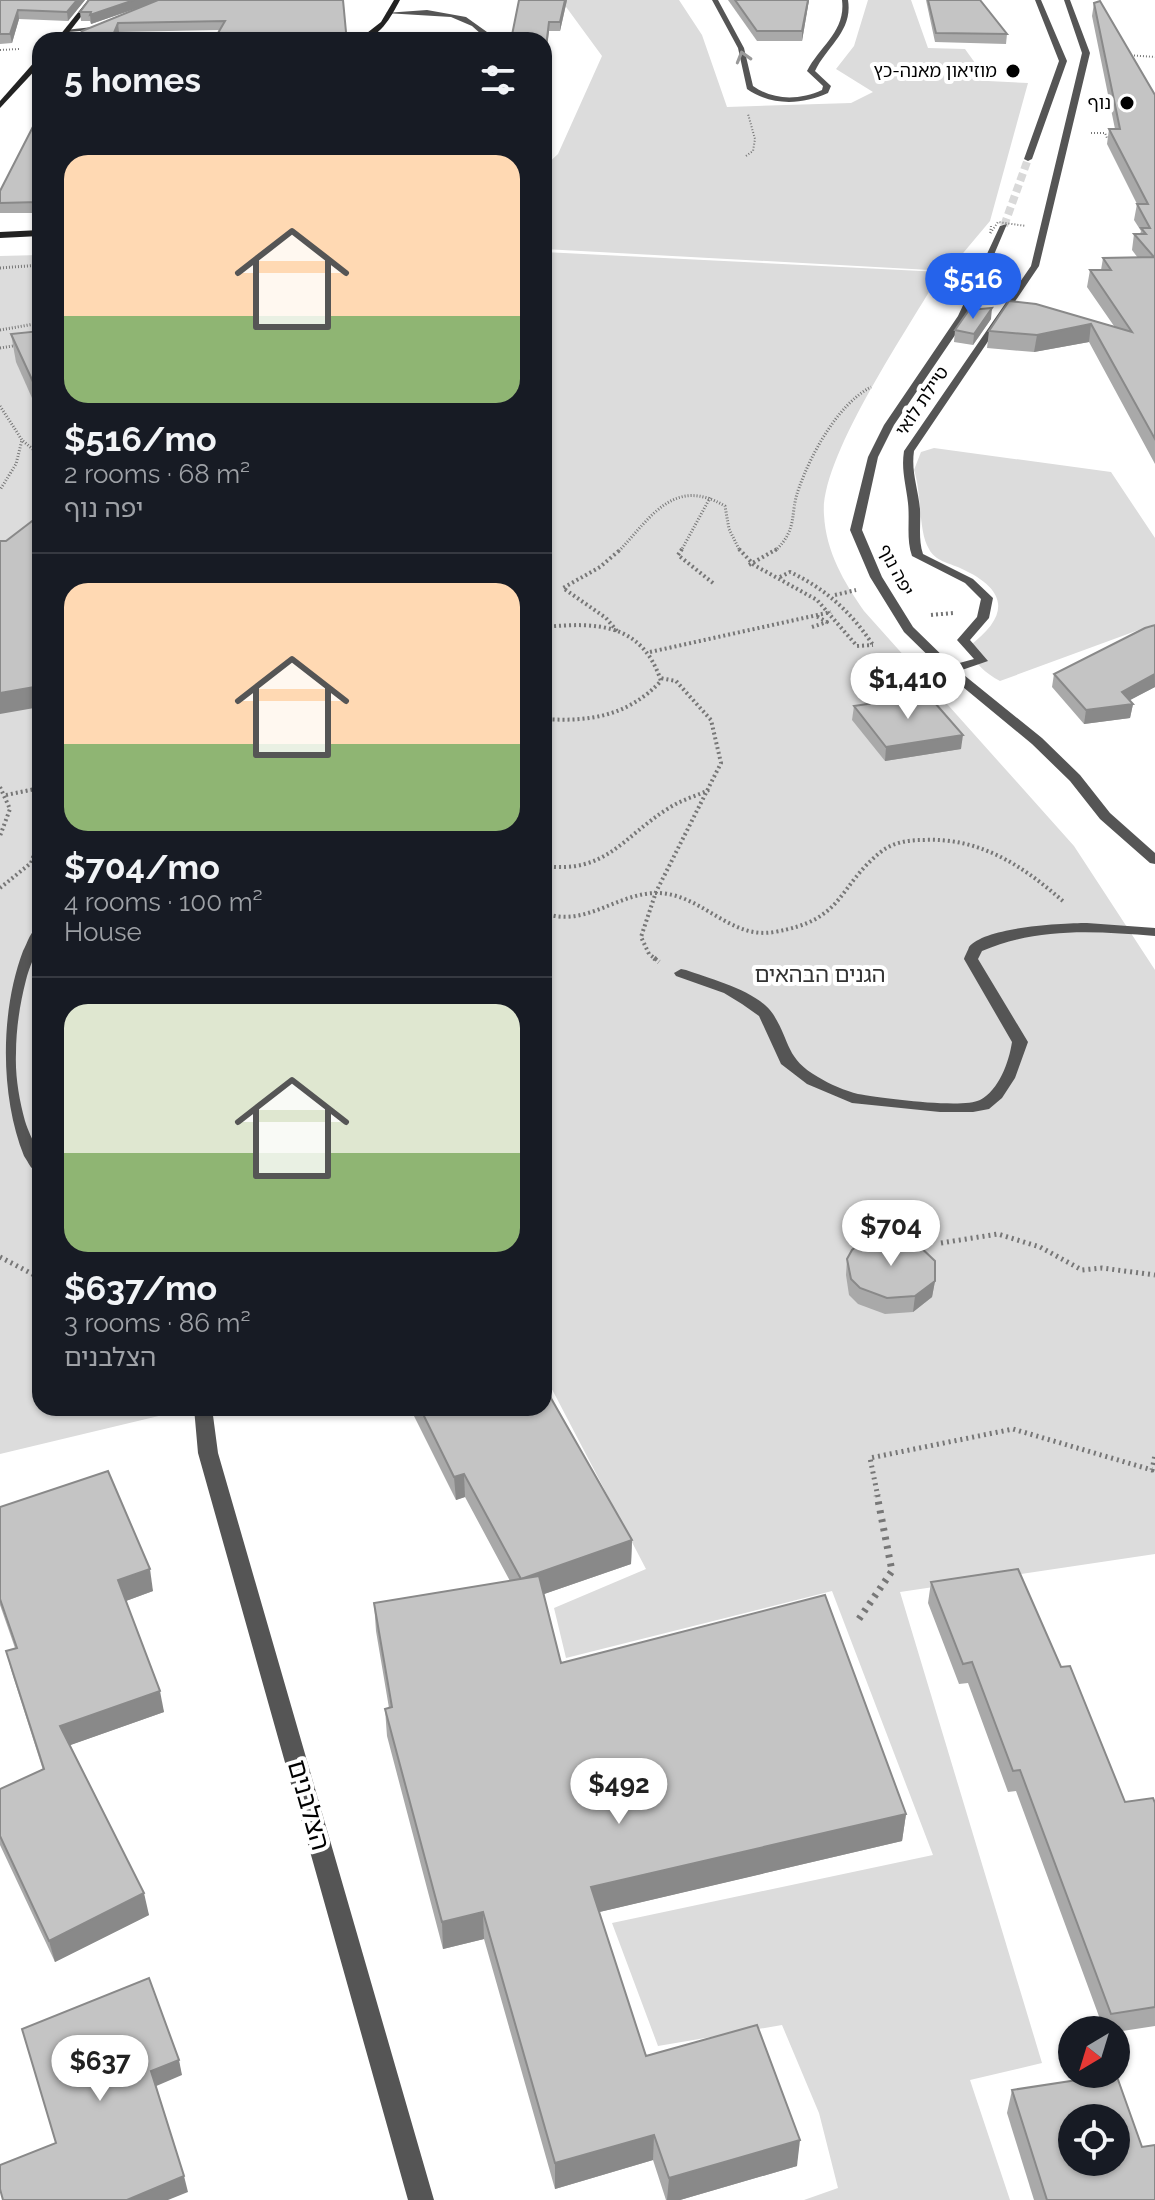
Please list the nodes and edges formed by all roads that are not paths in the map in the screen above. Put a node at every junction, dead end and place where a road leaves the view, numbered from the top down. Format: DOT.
graph roads {
  1 [pos="91,0"];
  2 [pos="397,0"];
  3 [pos="715,0"];
  4 [pos="845,0"];
  5 [pos="1038,0"];
  6 [pos="1067,0"];
  7 [pos="388,13"];
  8 [pos="115,23"];
  9 [pos="102,28"];
  10 [pos="68,30"];
  11 [pos="91,32"];
  12 [pos="372,32"];
  13 [pos="484,32"];
  14 [pos="32,70"];
  15 [pos="0,106"];
  16 [pos="1028,159"];
  17 [pos="1004,226"];
  18 [pos="32,233"];
  19 [pos="0,235"];
  20 [pos="32,243"];
  21 [pos="0,245"];
  22 [pos="950,670"];
  23 [pos="1155,860"];
  24 [pos="1155,932"];
  25 [pos="32,949"];
  26 [pos="681,973"];
  27 [pos="32,1156"];
  28 [pos="204,1416"];
  29 [pos="421,2200"];
  1 -- 10 [label="street"];
  2 -- 7 [label="street"];
  4 -- 3 [label="street, one-way"];
  5 -- 16 [label="street"];
  6 -- 22 [label="street, טיילת לואי"];
  7 -- 12 [label="street"];
  7 -- 13 [label="street"];
  8 -- 9 [label="street"];
  9 -- 10 [label="street"];
  9 -- 11 [label="street"];
  14 -- 15 [label="street"];
  17 -- 22 [label="street, יפה נוף"];
  18 -- 19 [label="street"];
  20 -- 21 [label="street"];
  22 -- 23 [label="street, יפה נוף"];
  24 -- 26 [label="street"];
  25 -- 27 [label="street"];
  28 -- 29 [label="street, הצלבנים"];
}
